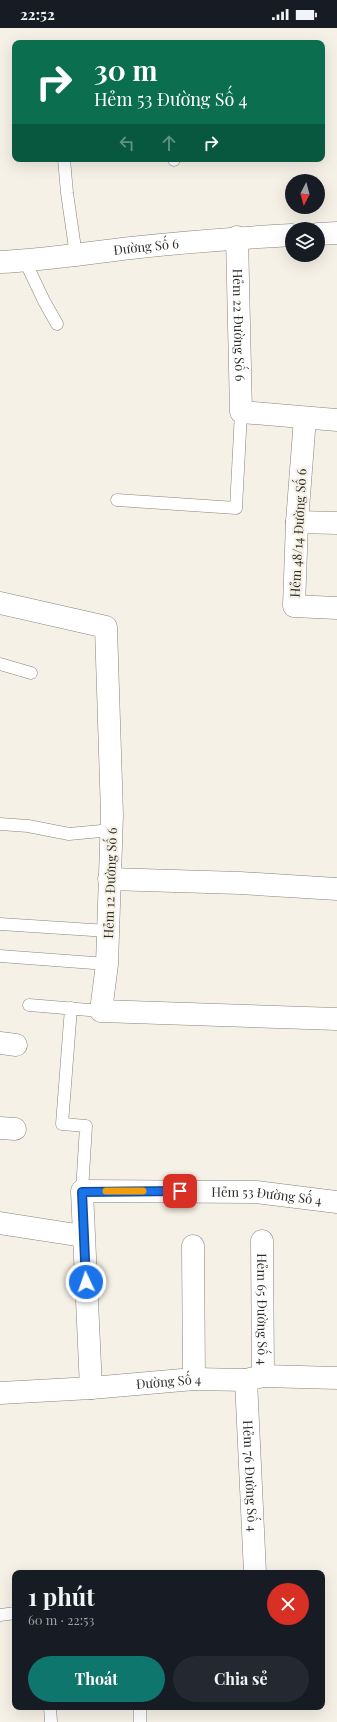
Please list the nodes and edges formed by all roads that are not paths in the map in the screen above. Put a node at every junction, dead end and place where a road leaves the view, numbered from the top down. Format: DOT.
graph roads {
  1 [pos="64,162"];
  2 [pos="337,233"];
  3 [pos="325,234"];
  4 [pos="285,235"];
  5 [pos="237,238"];
  6 [pos="76,255"];
  7 [pos="25,261"];
  8 [pos="0,262"];
  9 [pos="57,324"];
  10 [pos="241,412"];
  11 [pos="306,418"];
  12 [pos="337,420"];
  13 [pos="117,500"];
  14 [pos="297,522"];
  15 [pos="337,523"];
  16 [pos="0,603"];
  17 [pos="337,608"];
  18 [pos="0,664"];
  19 [pos="31,673"];
  20 [pos="0,824"];
  21 [pos="112,830"];
  22 [pos="109,879"];
  23 [pos="337,889"];
  24 [pos="0,924"];
  25 [pos="108,931"];
  26 [pos="0,956"];
  27 [pos="107,964"];
  28 [pos="29,1005"];
  29 [pos="71,1008"];
  30 [pos="101,1011"];
  31 [pos="337,1019"];
  32 [pos="82,1192"];
  33 [pos="337,1202"];
  34 [pos="0,1223"];
  35 [pos="83,1236"];
  36 [pos="262,1241"];
  37 [pos="193,1246"];
  38 [pos="255,1378"];
  39 [pos="337,1378"];
  40 [pos="194,1379"];
  41 [pos="91,1388"];
  42 [pos="0,1393"];
  43 [pos="254,1570"];
  44 [pos="12,1613"];
  45 [pos="0,1615"];
  46 [pos="50,1710"];
  47 [pos="140,1710"];
  48 [pos="51,1722"];
  49 [pos="140,1722"];
  1 -- 6 [label="lane"];
  2 -- 3 [label="street"];
  4 -- 5 [label="street, Đường Số 6"];
  5 -- 6 [label="street, Đường Số 6"];
  5 -- 10 [label="street, Hẻm 22 Đường Số 6"];
  6 -- 7 [label="street, Đường Số 6"];
  7 -- 8 [label="street, Đường Số 6"];
  7 -- 9 [label="lane"];
  10 -- 11 [label="street"];
  10 -- 13 [label="lane"];
  11 -- 12 [label="street"];
  11 -- 14 [label="street, Hẻm 48/14 Đường Số 6"];
  14 -- 15 [label="street"];
  14 -- 17 [label="street, Hẻm 48/14 Đường Số 6"];
  16 -- 21 [label="street, Hẻm 12 Đường Số 6"];
  18 -- 19 [label="lane"];
  20 -- 21 [label="lane"];
  21 -- 22 [label="street, Hẻm 12 Đường Số 6"];
  22 -- 23 [label="street"];
  22 -- 25 [label="street, Hẻm 12 Đường Số 6"];
  24 -- 25 [label="lane"];
  25 -- 27 [label="street, Hẻm 12 Đường Số 6"];
  26 -- 27 [label="lane"];
  27 -- 30 [label="street, Hẻm 12 Đường Số 6"];
  28 -- 29 [label="lane"];
  29 -- 30 [label="lane"];
  29 -- 32 [label="lane"];
  30 -- 31 [label="street"];
  32 -- 33 [label="street, Hẻm 53 Đường Số 4"];
  32 -- 35 [label="street"];
  34 -- 35 [label="street"];
  35 -- 41 [label="street"];
  36 -- 38 [label="street, Hẻm 65 Đường Số 4"];
  37 -- 40 [label="street"];
  38 -- 39 [label="street, Đường Số 4"];
  38 -- 40 [label="street, Đường Số 4"];
  38 -- 43 [label="street, Hẻm 76 Đường Số 4"];
  40 -- 41 [label="street, Đường Số 4"];
  41 -- 42 [label="street, Đường Số 4"];
  44 -- 45 [label="lane"];
  46 -- 48 [label="lane"];
  47 -- 49 [label="lane"];
}
